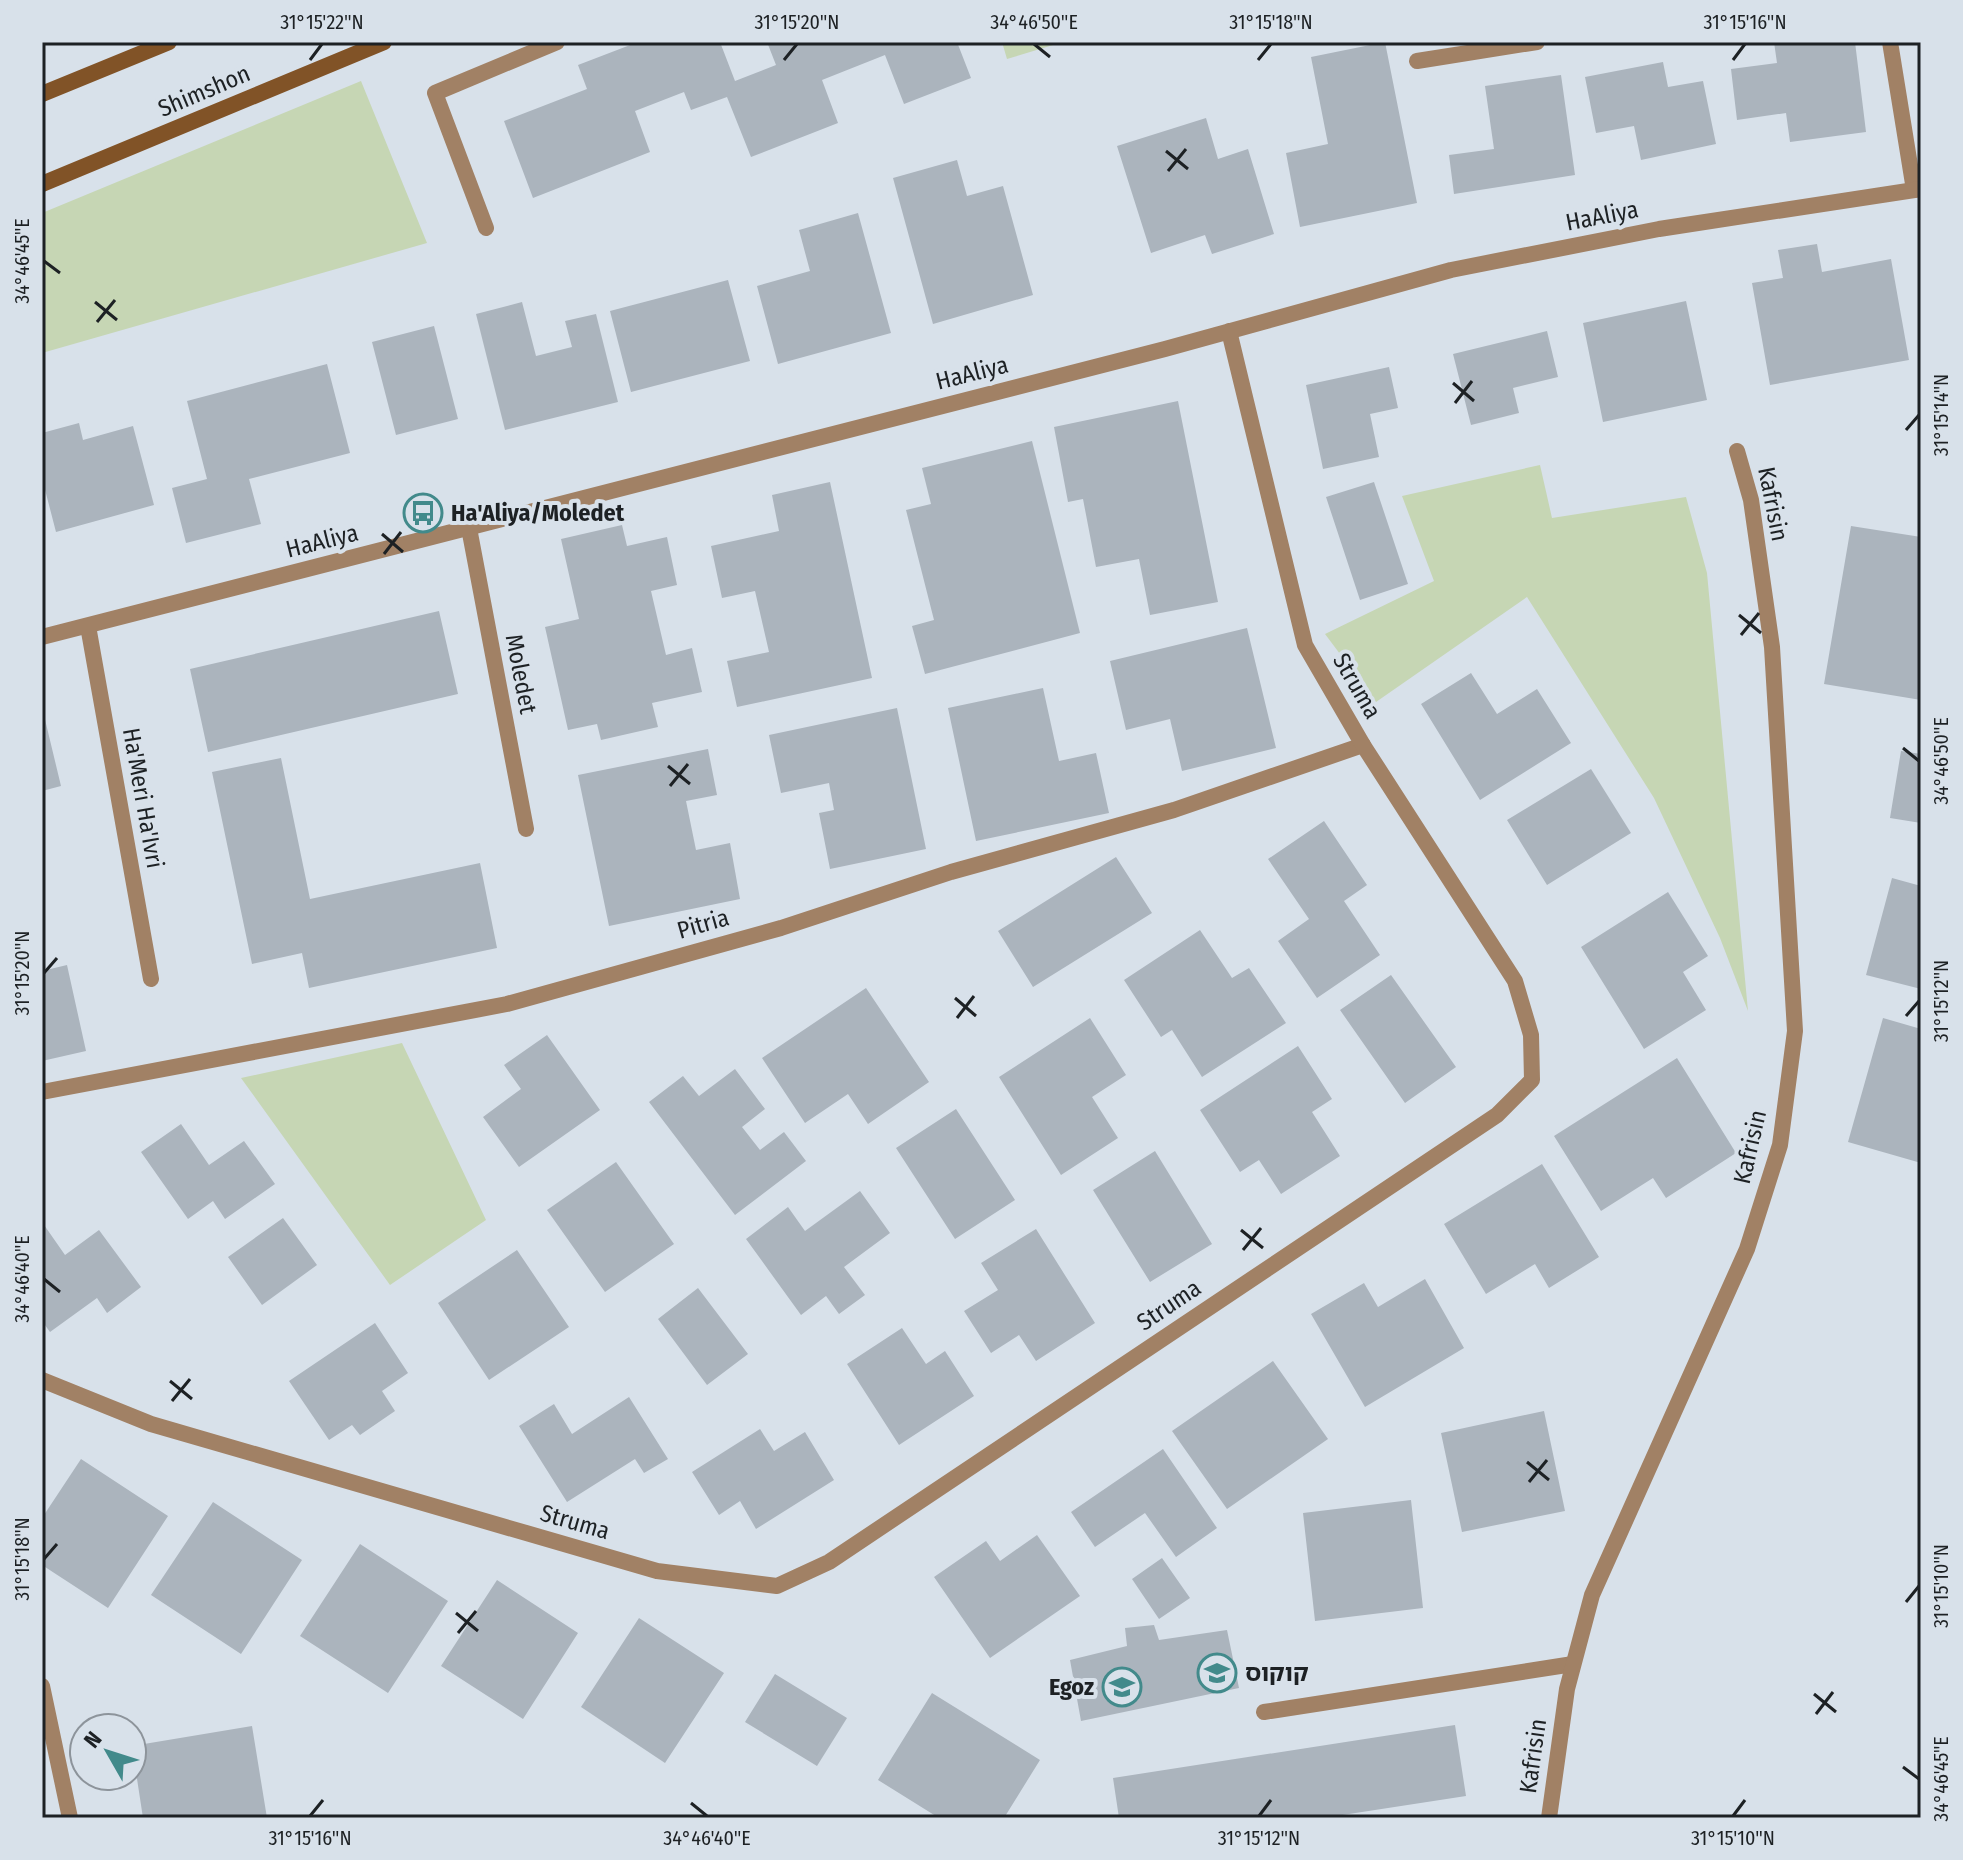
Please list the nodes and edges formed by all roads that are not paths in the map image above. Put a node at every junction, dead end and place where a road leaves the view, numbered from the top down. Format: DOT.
graph roads {
  1 [pos="169,42"];
  2 [pos="384,42"];
  3 [pos="557,42"];
  4 [pos="1537,42"];
  5 [pos="1890,42"];
  6 [pos="1417,61"];
  7 [pos="42,94"];
  8 [pos="42,184"];
  9 [pos="1918,189"];
  10 [pos="486,228"];
  11 [pos="1229,331"];
  12 [pos="1737,451"];
  13 [pos="469,528"];
  14 [pos="88,626"];
  15 [pos="42,637"];
  16 [pos="1363,745"];
  17 [pos="526,829"];
  18 [pos="151,979"];
  19 [pos="42,1092"];
  20 [pos="42,1380"];
  21 [pos="1573,1664"];
  22 [pos="42,1686"];
  23 [pos="1264,1712"];
  24 [pos="70,1818"];
  25 [pos="1549,1818"];
  1 -- 7 [label="main road"];
  2 -- 8 [label="main road, Shimshon"];
  3 -- 10 [label="street"];
  4 -- 6 [label="street"];
  5 -- 9 [label="street"];
  9 -- 11 [label="street, HaAliya"];
  11 -- 13 [label="street, HaAliya"];
  11 -- 16 [label="street, Struma"];
  12 -- 21 [label="street, Kafrisin"];
  13 -- 14 [label="street, HaAliya"];
  13 -- 17 [label="street, Moledet"];
  14 -- 15 [label="street, HaAliya"];
  14 -- 18 [label="street, Ha'Meri Ha'Ivri"];
  16 -- 19 [label="street, Pitria"];
  16 -- 20 [label="street, Struma"];
  21 -- 23 [label="street"];
  21 -- 25 [label="street, Kafrisin"];
  22 -- 24 [label="street"];
}
